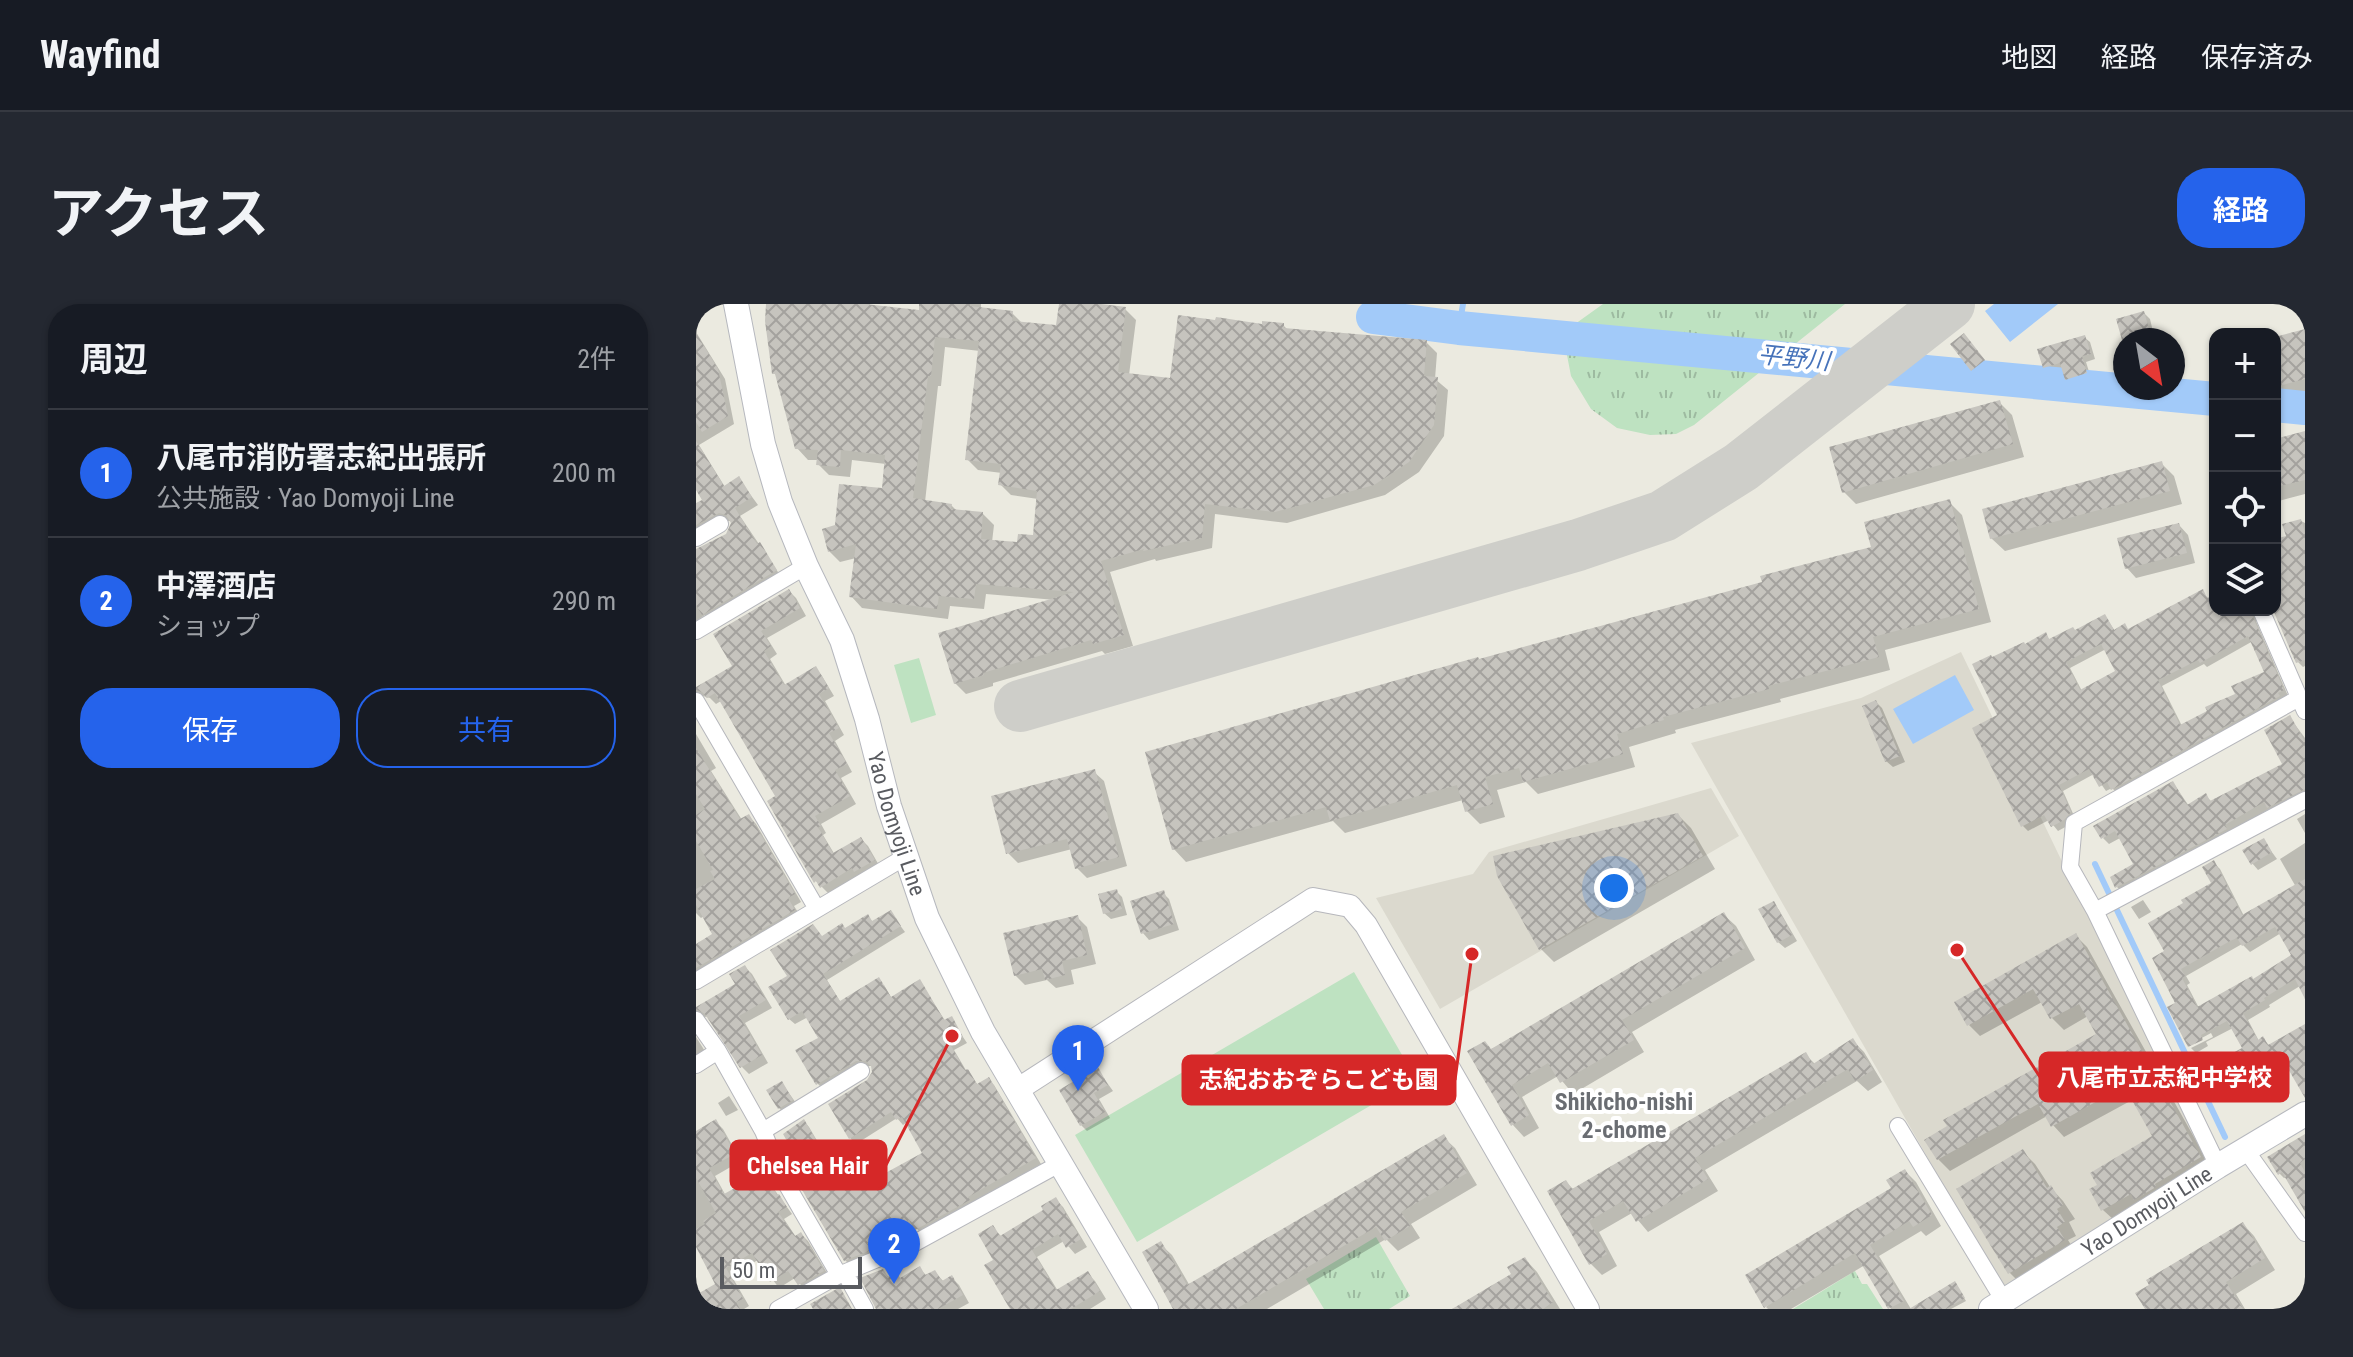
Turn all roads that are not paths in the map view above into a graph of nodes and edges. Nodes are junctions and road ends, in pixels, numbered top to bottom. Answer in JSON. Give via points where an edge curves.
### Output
{"nodes":[{"id":1,"x":736,"y":304,"type":"edge"},
{"id":2,"x":720,"y":524,"type":"dead end"},
{"id":3,"x":696,"y":538,"type":"edge"},
{"id":4,"x":806,"y":566,"type":"junction"},
{"id":5,"x":2264,"y":616,"type":"edge"},
{"id":6,"x":696,"y":631,"type":"edge"},
{"id":7,"x":696,"y":701,"type":"edge"},
{"id":8,"x":2302,"y":704,"type":"edge"},
{"id":9,"x":2305,"y":800,"type":"edge"},
{"id":10,"x":905,"y":857,"type":"junction"},
{"id":11,"x":817,"y":909,"type":"junction"},
{"id":12,"x":2095,"y":911,"type":"junction"},
{"id":13,"x":696,"y":981,"type":"edge"},
{"id":14,"x":696,"y":1020,"type":"edge"},
{"id":15,"x":718,"y":1051,"type":"junction"},
{"id":16,"x":696,"y":1065,"type":"edge"},
{"id":17,"x":861,"y":1071,"type":"dead end"},
{"id":18,"x":1017,"y":1090,"type":"junction"},
{"id":19,"x":2305,"y":1114,"type":"edge"},
{"id":20,"x":1898,"y":1126,"type":"dead end"},
{"id":21,"x":763,"y":1131,"type":"junction"},
{"id":22,"x":2245,"y":1149,"type":"junction"},
{"id":23,"x":1061,"y":1163,"type":"junction"},
{"id":24,"x":2218,"y":1166,"type":"junction"},
{"id":25,"x":2305,"y":1233,"type":"edge"},
{"id":26,"x":842,"y":1274,"type":"junction"},
{"id":27,"x":1998,"y":1305,"type":"edge"},
{"id":28,"x":778,"y":1309,"type":"edge"},
{"id":29,"x":865,"y":1309,"type":"edge"},
{"id":30,"x":1146,"y":1309,"type":"edge"},
{"id":31,"x":1588,"y":1309,"type":"edge"}],
"edges":[{"from":1,"to":4,"type":"main road","name":"Yao Domyoji Line","via":[[763,444]]},
{"from":2,"to":3,"type":"street"},
{"from":4,"to":6,"type":"street"},
{"from":4,"to":10,"type":"main road","name":"Yao Domyoji Line","via":[[842,640]]},
{"from":5,"to":8,"type":"street"},
{"from":7,"to":11,"type":"street"},
{"from":8,"to":12,"type":"street","via":[[2074,823],[2070,867]]},
{"from":9,"to":12,"type":"street"},
{"from":10,"to":11,"type":"street"},
{"from":10,"to":18,"type":"main road","name":"Yao Domyoji Line","via":[[933,930]]},
{"from":11,"to":13,"type":"street"},
{"from":12,"to":24,"type":"street"},
{"from":14,"to":15,"type":"street"},
{"from":15,"to":16,"type":"street"},
{"from":15,"to":21,"type":"street"},
{"from":17,"to":21,"type":"street"},
{"from":18,"to":23,"type":"main road","name":"Yao Domyoji Line"},
{"from":18,"to":31,"type":"street","via":[[1313,899],[1350,906],[1366,925]]},
{"from":19,"to":22,"type":"main road","name":"Yao Domyoji Line"},
{"from":20,"to":27,"type":"street"},
{"from":21,"to":26,"type":"street","via":[[781,1175]]},
{"from":22,"to":24,"type":"main road","name":"Yao Domyoji Line"},
{"from":22,"to":25,"type":"street"},
{"from":23,"to":26,"type":"street","via":[[913,1244]]},
{"from":23,"to":30,"type":"main road","name":"Yao Domyoji Line"},
{"from":24,"to":27,"type":"main road","name":"Yao Domyoji Line"},
{"from":26,"to":28,"type":"street"},
{"from":26,"to":29,"type":"street"}]}
